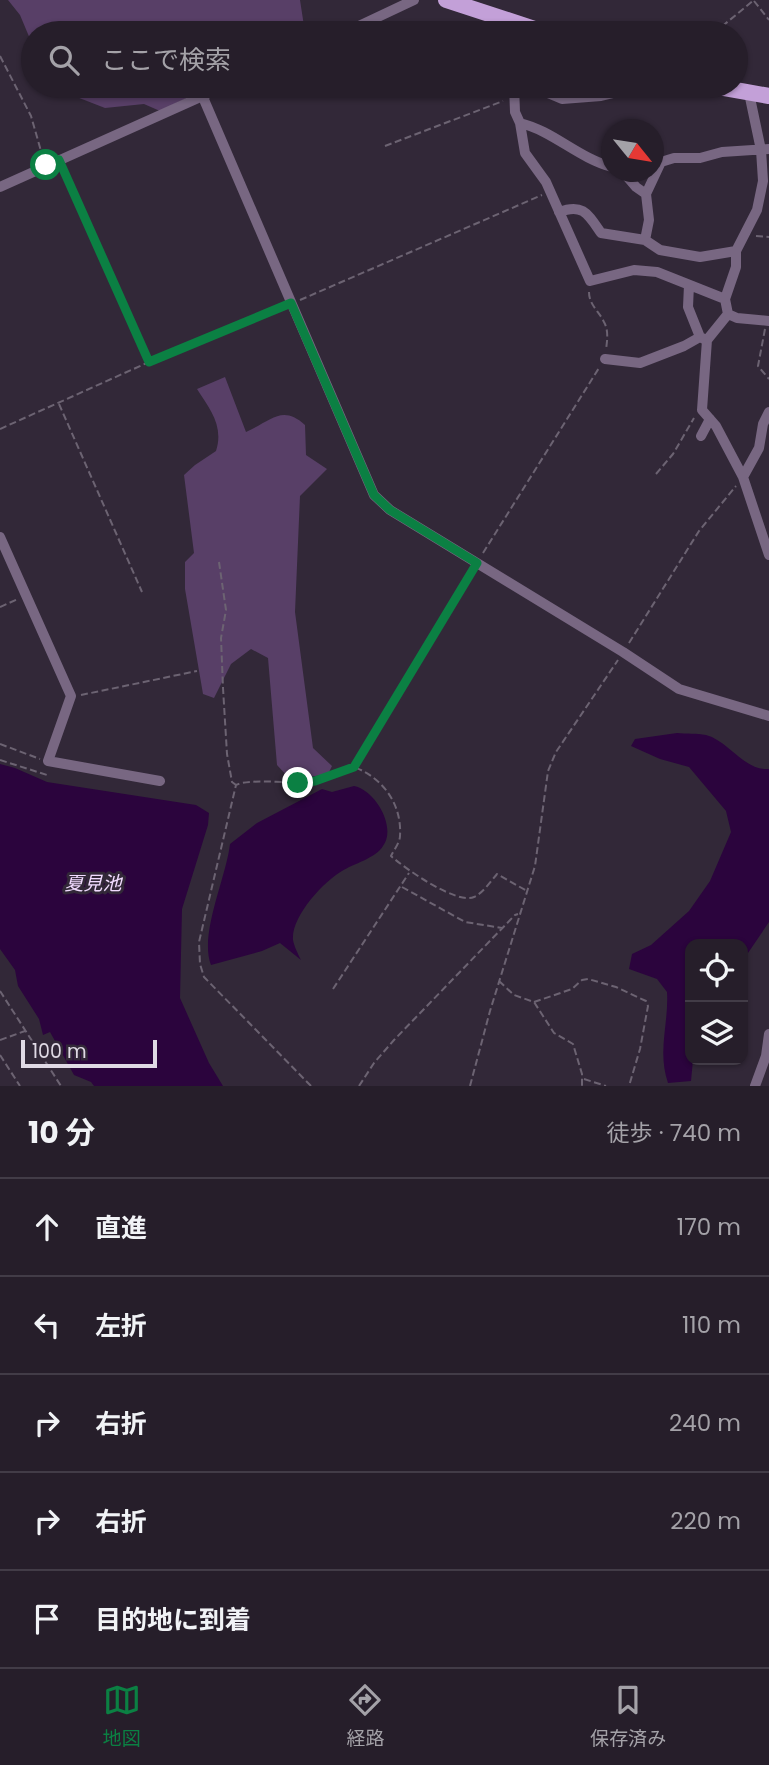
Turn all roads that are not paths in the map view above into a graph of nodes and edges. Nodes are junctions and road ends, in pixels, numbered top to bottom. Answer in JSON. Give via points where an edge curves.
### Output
{"nodes":[{"id":1,"x":414,"y":0,"type":"edge"},
{"id":2,"x":446,"y":0,"type":"edge"},
{"id":3,"x":370,"y":21,"type":"edge"},
{"id":4,"x":510,"y":21,"type":"edge"},
{"id":5,"x":749,"y":93,"type":"joint"},
{"id":6,"x":769,"y":96,"type":"edge"},
{"id":7,"x":195,"y":98,"type":"edge"},
{"id":8,"x":203,"y":98,"type":"edge"},
{"id":9,"x":514,"y":98,"type":"edge"},
{"id":10,"x":520,"y":123,"type":"junction"},
{"id":11,"x":765,"y":150,"type":"edge"},
{"id":12,"x":664,"y":161,"type":"edge"},
{"id":13,"x":601,"y":163,"type":"edge"},
{"id":14,"x":631,"y":182,"type":"edge"},
{"id":15,"x":650,"y":182,"type":"edge"},
{"id":16,"x":0,"y":187,"type":"edge"},
{"id":17,"x":646,"y":194,"type":"junction"},
{"id":18,"x":559,"y":212,"type":"junction"},
{"id":19,"x":645,"y":240,"type":"junction"},
{"id":20,"x":736,"y":251,"type":"junction"},
{"id":21,"x":688,"y":285,"type":"junction"},
{"id":22,"x":725,"y":299,"type":"junction"},
{"id":23,"x":728,"y":314,"type":"junction"},
{"id":24,"x":768,"y":321,"type":"edge"},
{"id":25,"x":703,"y":338,"type":"junction"},
{"id":26,"x":605,"y":359,"type":"road end"},
{"id":27,"x":769,"y":412,"type":"edge"},
{"id":28,"x":706,"y":414,"type":"junction"},
{"id":29,"x":701,"y":436,"type":"dead end"},
{"id":30,"x":743,"y":477,"type":"junction"},
{"id":31,"x":0,"y":537,"type":"edge"},
{"id":32,"x":769,"y":555,"type":"edge"},
{"id":33,"x":769,"y":716,"type":"edge"},
{"id":34,"x":160,"y":781,"type":"dead end"},
{"id":35,"x":769,"y":1034,"type":"edge"},
{"id":36,"x":755,"y":1086,"type":"edge"}],
"edges":[{"from":1,"to":3,"type":"street"},
{"from":2,"to":4,"type":"main road"},
{"from":5,"to":6,"type":"main road"},
{"from":5,"to":11,"type":"street"},
{"from":7,"to":16,"type":"street"},
{"from":8,"to":33,"type":"street","via":[[374,495],[390,510],[679,689]]},
{"from":9,"to":10,"type":"street"},
{"from":10,"to":13,"type":"street"},
{"from":10,"to":18,"type":"street","via":[[525,153]]},
{"from":11,"to":12,"type":"street"},
{"from":11,"to":20,"type":"street","via":[[757,210]]},
{"from":14,"to":17,"type":"street"},
{"from":15,"to":17,"type":"street"},
{"from":17,"to":19,"type":"street","via":[[649,220]]},
{"from":18,"to":19,"type":"street","via":[[581,210],[601,233]]},
{"from":18,"to":21,"type":"street","via":[[590,281],[634,270],[657,272]]},
{"from":19,"to":20,"type":"street","via":[[660,250],[700,257]]},
{"from":20,"to":22,"type":"street","via":[[736,267]]},
{"from":21,"to":22,"type":"street"},
{"from":21,"to":25,"type":"street","via":[[688,307]]},
{"from":22,"to":23,"type":"street"},
{"from":23,"to":24,"type":"street"},
{"from":23,"to":25,"type":"street"},
{"from":25,"to":26,"type":"street","via":[[640,363]]},
{"from":25,"to":28,"type":"street"},
{"from":27,"to":30,"type":"street","via":[[759,447]]},
{"from":28,"to":29,"type":"street"},
{"from":28,"to":30,"type":"street"},
{"from":30,"to":32,"type":"street"},
{"from":31,"to":34,"type":"street","via":[[71,695],[48,761]]},
{"from":35,"to":36,"type":"street"}]}
